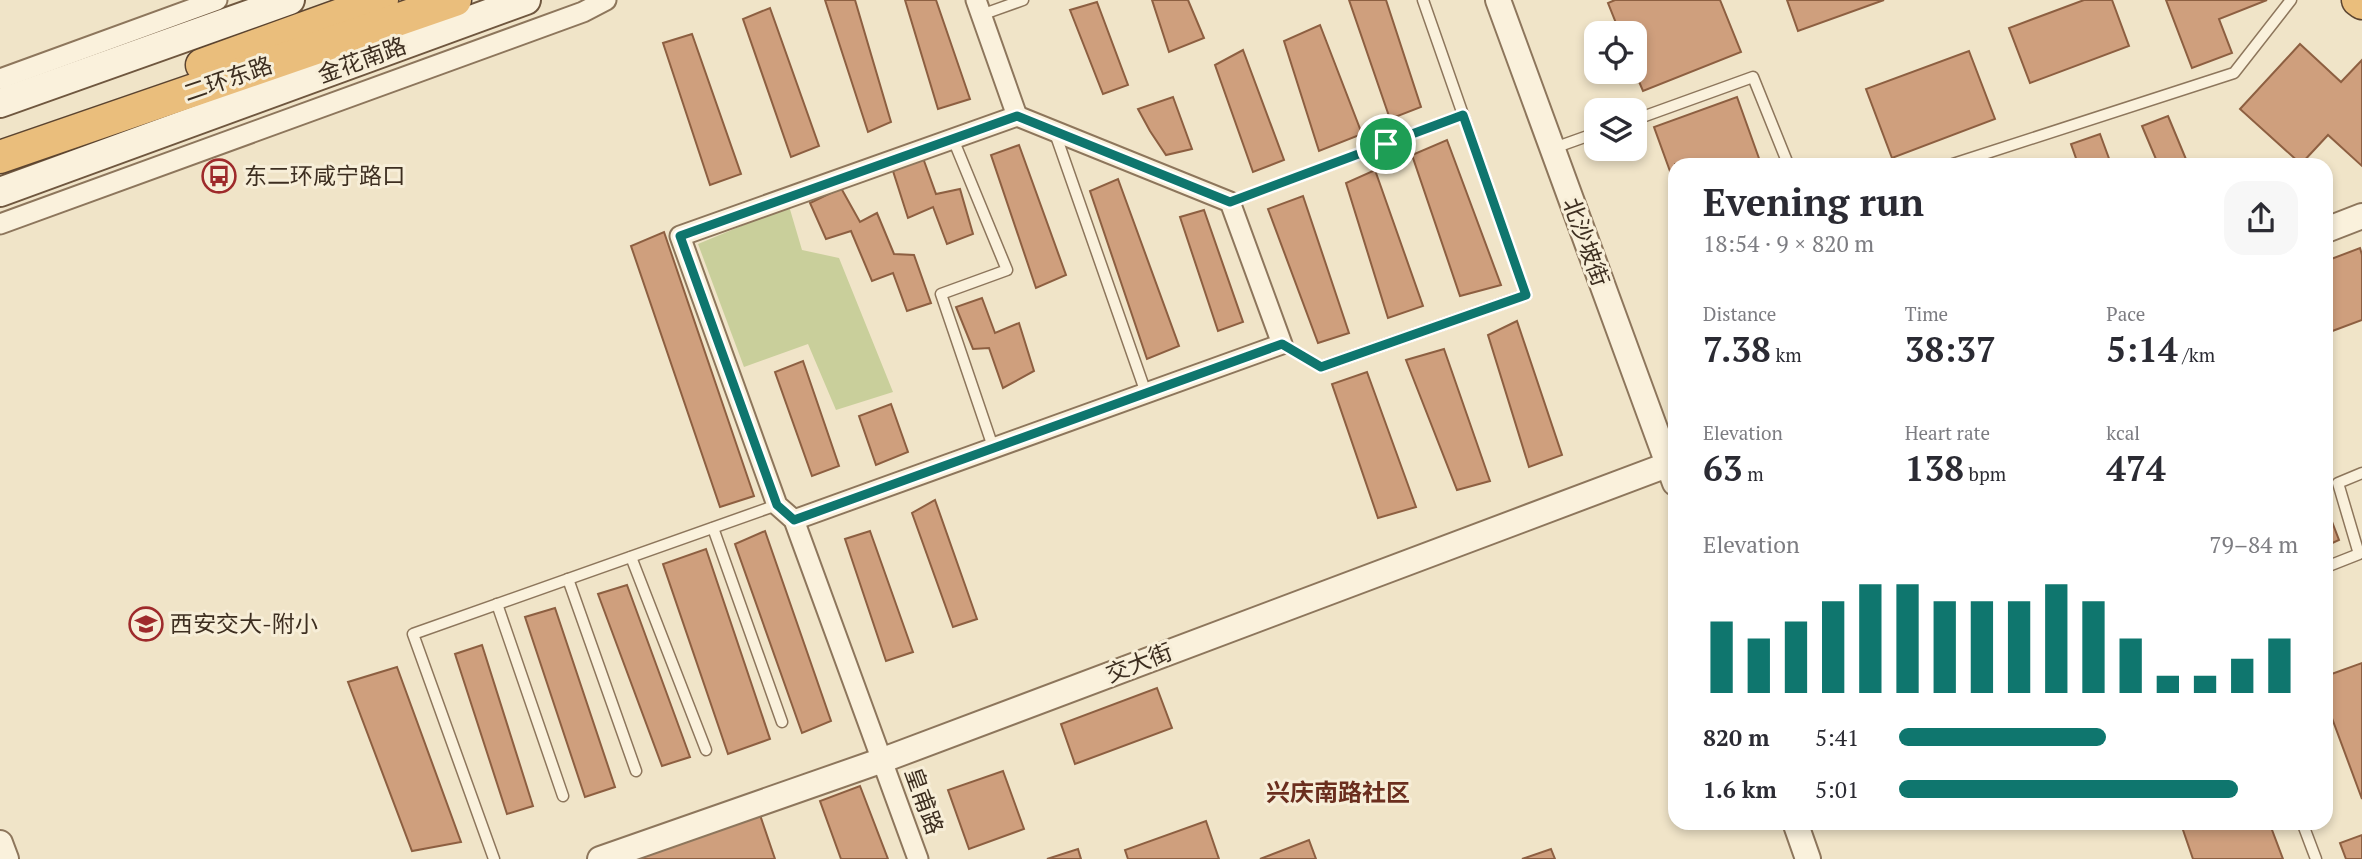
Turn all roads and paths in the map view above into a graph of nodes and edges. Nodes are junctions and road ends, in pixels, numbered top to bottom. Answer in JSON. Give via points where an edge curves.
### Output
{"nodes":[{"id":1,"x":217,"y":0,"type":"edge"},
{"id":2,"x":290,"y":0,"type":"edge"},
{"id":3,"x":382,"y":0,"type":"edge"},
{"id":4,"x":455,"y":0,"type":"edge"},
{"id":5,"x":526,"y":0,"type":"edge"},
{"id":6,"x":606,"y":0,"type":"edge"},
{"id":7,"x":1023,"y":0,"type":"edge"},
{"id":8,"x":1423,"y":0,"type":"edge"},
{"id":9,"x":1499,"y":0,"type":"edge"},
{"id":10,"x":2291,"y":0,"type":"edge"},
{"id":11,"x":979,"y":7,"type":"edge"},
{"id":12,"x":0,"y":79,"type":"edge"},
{"id":13,"x":0,"y":103,"type":"edge"},
{"id":14,"x":1463,"y":115,"type":"junction"},
{"id":15,"x":1647,"y":115,"type":"edge"},
{"id":16,"x":1017,"y":116,"type":"junction"},
{"id":17,"x":1054,"y":131,"type":"junction"},
{"id":18,"x":0,"y":137,"type":"edge"},
{"id":19,"x":1584,"y":137,"type":"edge"},
{"id":20,"x":953,"y":139,"type":"junction"},
{"id":21,"x":1552,"y":149,"type":"junction"},
{"id":22,"x":0,"y":157,"type":"edge"},
{"id":23,"x":1786,"y":158,"type":"edge"},
{"id":24,"x":1972,"y":158,"type":"edge"},
{"id":25,"x":0,"y":192,"type":"edge"},
{"id":26,"x":1230,"y":202,"type":"junction"},
{"id":27,"x":2362,"y":216,"type":"edge"},
{"id":28,"x":0,"y":224,"type":"edge"},
{"id":29,"x":2333,"y":227,"type":"edge"},
{"id":30,"x":1282,"y":344,"type":"junction"},
{"id":31,"x":1146,"y":393,"type":"junction"},
{"id":32,"x":993,"y":447,"type":"junction"},
{"id":33,"x":1668,"y":457,"type":"edge"},
{"id":34,"x":1668,"y":472,"type":"edge"},
{"id":35,"x":2362,"y":473,"type":"edge"},
{"id":36,"x":777,"y":505,"type":"junction"},
{"id":37,"x":794,"y":520,"type":"junction"},
{"id":38,"x":713,"y":528,"type":"junction"},
{"id":39,"x":631,"y":557,"type":"junction"},
{"id":40,"x":2333,"y":564,"type":"edge"},
{"id":41,"x":568,"y":579,"type":"junction"},
{"id":42,"x":497,"y":604,"type":"junction"},
{"id":43,"x":782,"y":722,"type":"dead end"},
{"id":44,"x":706,"y":750,"type":"dead end"},
{"id":45,"x":883,"y":760,"type":"junction"},
{"id":46,"x":636,"y":771,"type":"dead end"},
{"id":47,"x":562,"y":796,"type":"dead end"},
{"id":48,"x":1798,"y":830,"type":"edge"},
{"id":49,"x":2305,"y":830,"type":"edge"},
{"id":50,"x":0,"y":843,"type":"edge"},
{"id":51,"x":6,"y":859,"type":"edge"},
{"id":52,"x":494,"y":859,"type":"edge"},
{"id":53,"x":600,"y":859,"type":"edge"},
{"id":54,"x":918,"y":859,"type":"edge"},
{"id":55,"x":1808,"y":859,"type":"edge"},
{"id":56,"x":2316,"y":859,"type":"edge"}],
"edges":[{"from":1,"to":12,"type":"street"},
{"from":2,"to":13,"type":"main road"},
{"from":3,"to":18,"type":"highway","name":"二环东路"},
{"from":4,"to":22,"type":"highway","name":"二环东路"},
{"from":5,"to":25,"type":"main road","name":"金花南路"},
{"from":6,"to":28,"type":"street"},
{"from":7,"to":11,"type":"lane"},
{"from":8,"to":14,"type":"lane"},
{"from":9,"to":21,"type":"street","name":"北沙坡街"},
{"from":10,"to":24,"type":"lane","via":[[2234,73]]},
{"from":11,"to":16,"type":"street"},
{"from":14,"to":26,"type":"lane"},
{"from":14,"to":30,"type":"lane","via":[[1526,295],[1321,367]]},
{"from":15,"to":23,"type":"lane","via":[[1753,77]]},
{"from":16,"to":17,"type":"street"},
{"from":16,"to":20,"type":"street"},
{"from":17,"to":26,"type":"street"},
{"from":17,"to":31,"type":"lane"},
{"from":19,"to":21,"type":"lane"},
{"from":20,"to":32,"type":"lane","via":[[1007,270],[941,294]]},
{"from":20,"to":36,"type":"street","via":[[680,236]]},
{"from":21,"to":33,"type":"street","name":"北沙坡街"},
{"from":26,"to":30,"type":"street"},
{"from":27,"to":29,"type":"street"},
{"from":30,"to":31,"type":"street"},
{"from":31,"to":32,"type":"street"},
{"from":32,"to":37,"type":"street"},
{"from":34,"to":45,"type":"street","name":"交大街"},
{"from":35,"to":40,"type":"lane","via":[[2338,483],[2359,554]]},
{"from":36,"to":37,"type":"street"},
{"from":36,"to":38,"type":"lane"},
{"from":37,"to":45,"type":"street","name":"皇甫路"},
{"from":38,"to":39,"type":"lane"},
{"from":38,"to":43,"type":"lane"},
{"from":39,"to":41,"type":"lane"},
{"from":39,"to":44,"type":"lane"},
{"from":41,"to":42,"type":"lane"},
{"from":41,"to":46,"type":"lane"},
{"from":42,"to":47,"type":"lane"},
{"from":42,"to":52,"type":"lane","via":[[413,634]]},
{"from":45,"to":53,"type":"street","name":"交大街"},
{"from":45,"to":54,"type":"street","name":"皇甫路"},
{"from":48,"to":55,"type":"street"},
{"from":49,"to":56,"type":"lane"},
{"from":50,"to":51,"type":"street"}]}
